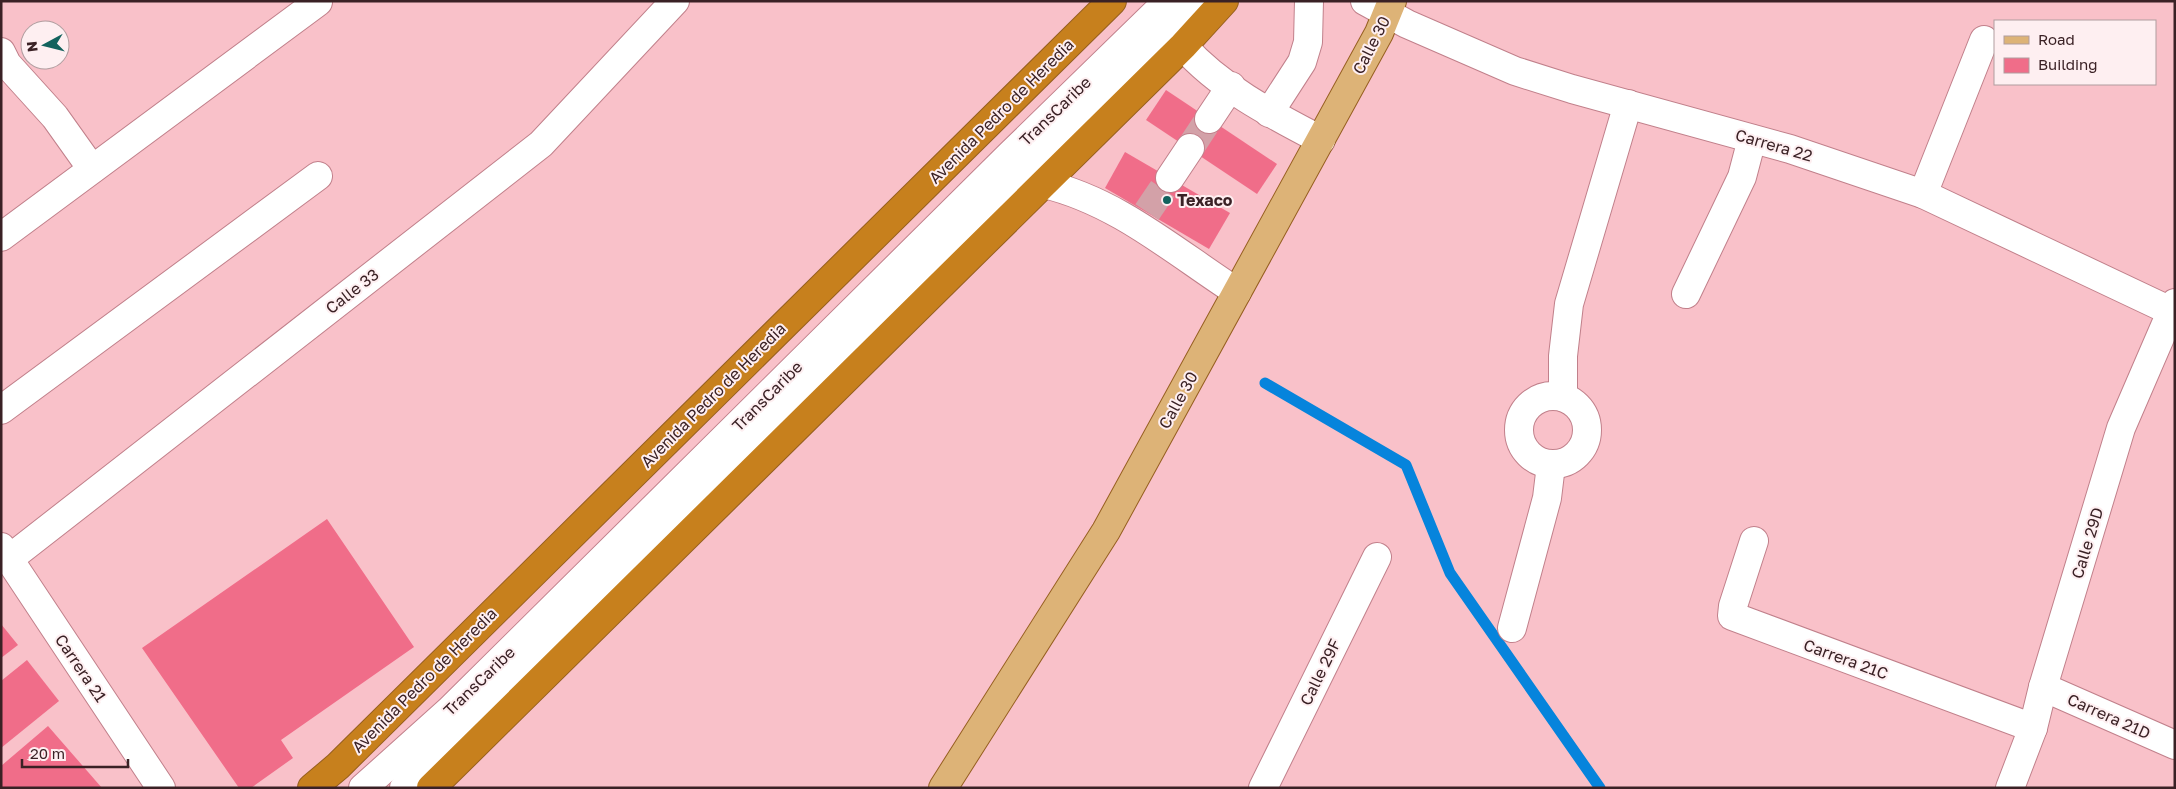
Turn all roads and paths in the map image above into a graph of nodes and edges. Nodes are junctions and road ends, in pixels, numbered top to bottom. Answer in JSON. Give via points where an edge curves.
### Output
{"nodes":[{"id":1,"x":675,"y":1,"type":"edge"},
{"id":2,"x":1112,"y":1,"type":"edge"},
{"id":3,"x":1168,"y":1,"type":"edge"},
{"id":4,"x":1200,"y":1,"type":"edge"},
{"id":5,"x":1224,"y":1,"type":"edge"},
{"id":6,"x":1309,"y":1,"type":"edge"},
{"id":7,"x":318,"y":2,"type":"edge"},
{"id":8,"x":1382,"y":5,"type":"edge"},
{"id":9,"x":1984,"y":40,"type":"dead end"},
{"id":10,"x":1184,"y":46,"type":"junction"},
{"id":11,"x":1,"y":52,"type":"edge"},
{"id":12,"x":1231,"y":86,"type":"junction"},
{"id":13,"x":1628,"y":104,"type":"junction"},
{"id":14,"x":1269,"y":113,"type":"junction"},
{"id":15,"x":1209,"y":119,"type":"tunnel mouth"},
{"id":16,"x":1752,"y":139,"type":"junction"},
{"id":17,"x":1321,"y":140,"type":"junction"},
{"id":18,"x":1190,"y":148,"type":"tunnel mouth"},
{"id":19,"x":92,"y":170,"type":"junction"},
{"id":20,"x":318,"y":176,"type":"dead end"},
{"id":21,"x":1170,"y":178,"type":"tunnel mouth"},
{"id":22,"x":1044,"y":184,"type":"junction"},
{"id":23,"x":1923,"y":194,"type":"junction"},
{"id":24,"x":1,"y":237,"type":"edge"},
{"id":25,"x":1237,"y":292,"type":"junction"},
{"id":26,"x":1686,"y":294,"type":"dead end"},
{"id":27,"x":2173,"y":308,"type":"edge"},
{"id":28,"x":1563,"y":397,"type":"junction"},
{"id":29,"x":1,"y":410,"type":"edge"},
{"id":30,"x":1551,"y":465,"type":"junction"},
{"id":31,"x":1754,"y":541,"type":"dead end"},
{"id":32,"x":5,"y":553,"type":"edge"},
{"id":33,"x":1377,"y":557,"type":"dead end"},
{"id":34,"x":1512,"y":628,"type":"dead end"},
{"id":35,"x":2043,"y":687,"type":"junction"},
{"id":36,"x":2033,"y":728,"type":"junction"},
{"id":37,"x":2175,"y":746,"type":"edge"},
{"id":38,"x":946,"y":787,"type":"edge"},
{"id":39,"x":161,"y":788,"type":"edge"},
{"id":40,"x":312,"y":788,"type":"edge"},
{"id":41,"x":363,"y":788,"type":"edge"},
{"id":42,"x":404,"y":788,"type":"edge"},
{"id":43,"x":431,"y":788,"type":"edge"},
{"id":44,"x":1263,"y":788,"type":"edge"},
{"id":45,"x":2010,"y":788,"type":"edge"}],
"edges":[{"from":1,"to":32,"type":"street","name":"Calle 33","via":[[541,144]]},
{"from":2,"to":40,"type":"highway","name":"Avenida Pedro de Heredia"},
{"from":3,"to":41,"type":"street","name":"TransCaribe","via":[[450,710]]},
{"from":4,"to":42,"type":"street","name":"TransCaribe"},
{"from":5,"to":10,"type":"highway"},
{"from":6,"to":14,"type":"street","via":[[1308,42],[1302,62]]},
{"from":7,"to":19,"type":"street"},
{"from":8,"to":13,"type":"street","name":"Carrera 22","via":[[1460,49],[1515,71]]},
{"from":8,"to":17,"type":"main road","name":"Calle 30","via":[[1379,32]]},
{"from":9,"to":23,"type":"street"},
{"from":10,"to":12,"type":"street","via":[[1194,59]]},
{"from":10,"to":22,"type":"highway"},
{"from":11,"to":19,"type":"street","via":[[7,64],[55,116]]},
{"from":12,"to":14,"type":"street"},
{"from":12,"to":15,"type":"street"},
{"from":13,"to":16,"type":"street","name":"Carrera 22"},
{"from":13,"to":28,"type":"street","via":[[1569,304]]},
{"from":14,"to":17,"type":"street"},
{"from":16,"to":23,"type":"street","name":"Carrera 22"},
{"from":16,"to":26,"type":"street","via":[[1742,177]]},
{"from":17,"to":25,"type":"main road","name":"Calle 30"},
{"from":18,"to":21,"type":"street"},
{"from":19,"to":24,"type":"street"},
{"from":20,"to":29,"type":"street"},
{"from":22,"to":25,"type":"street","via":[[1086,196],[1143,219]]},
{"from":22,"to":43,"type":"highway"},
{"from":23,"to":27,"type":"street","name":"Carrera 22"},
{"from":25,"to":38,"type":"main road","name":"Calle 30","via":[[1106,530]]},
{"from":27,"to":35,"type":"street","name":"Calle 29D","via":[[2122,428]]},
{"from":28,"to":30,"type":"street","via":[[1577,406],[1586,420],[1587,436],[1580,452],[1567,462]]},
{"from":28,"to":30,"type":"street","via":[[1546,396],[1532,403],[1522,416],[1518,432],[1523,448],[1535,460]]},
{"from":30,"to":34,"type":"street","via":[[1546,498]]},
{"from":31,"to":36,"type":"street","name":"Carrera 21C","via":[[1732,616]]},
{"from":32,"to":39,"type":"street","name":"Carrera 21"},
{"from":33,"to":44,"type":"street","name":"Calle 29F"},
{"from":35,"to":36,"type":"street","name":"Calle 29D"},
{"from":35,"to":37,"type":"street","name":"Carrera 21D"},
{"from":36,"to":45,"type":"street","name":"Calle 29D"}]}
